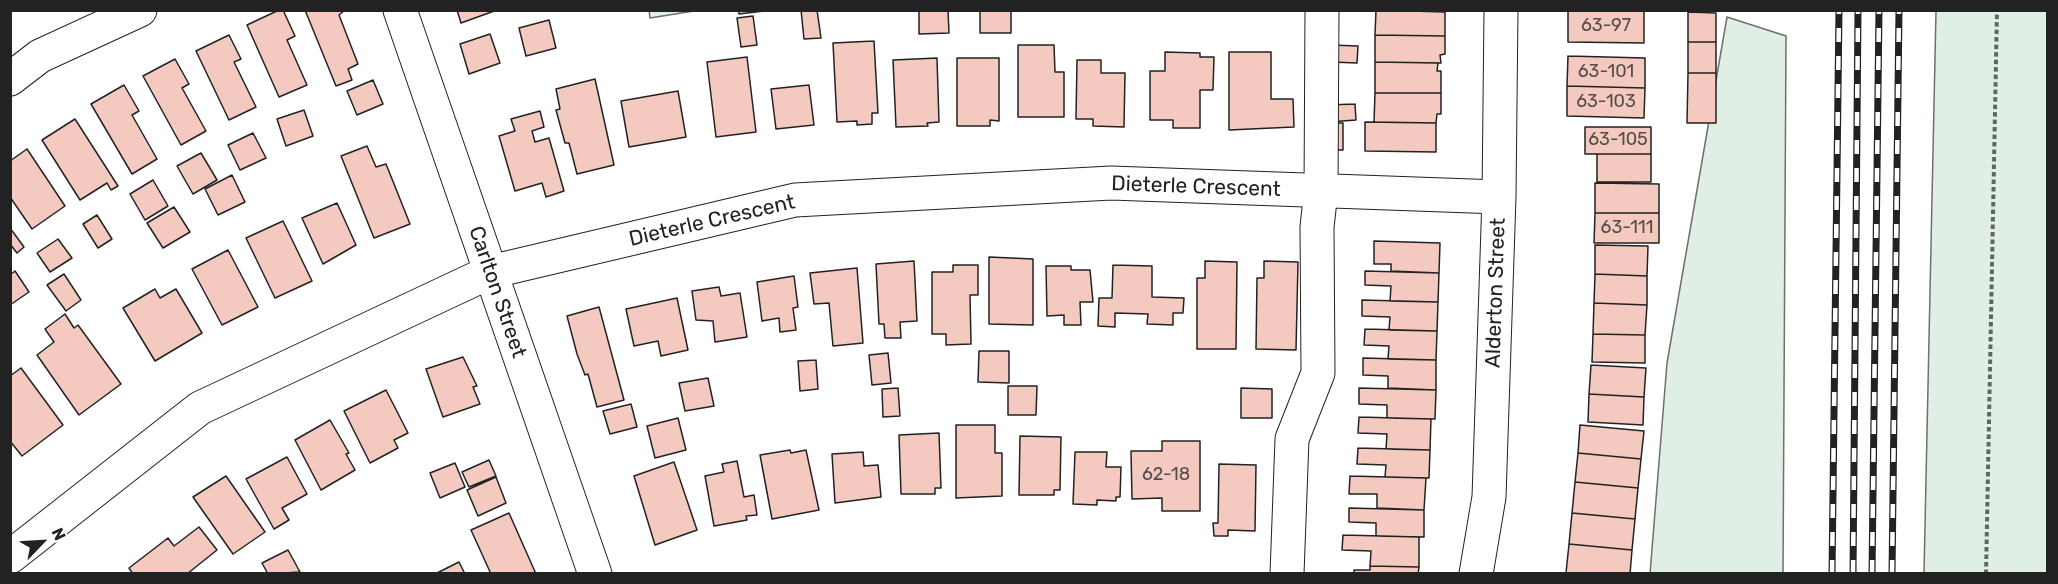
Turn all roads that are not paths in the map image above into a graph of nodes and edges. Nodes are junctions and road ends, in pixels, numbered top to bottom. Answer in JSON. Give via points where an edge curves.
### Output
{"nodes":[{"id":1,"x":140,"y":10,"type":"edge"},
{"id":2,"x":400,"y":10,"type":"edge"},
{"id":3,"x":1322,"y":10,"type":"edge"},
{"id":4,"x":1501,"y":10,"type":"edge"},
{"id":5,"x":10,"y":79,"type":"edge"},
{"id":6,"x":1321,"y":191,"type":"junction"},
{"id":7,"x":1499,"y":197,"type":"junction"},
{"id":8,"x":490,"y":272,"type":"junction"},
{"id":9,"x":10,"y":557,"type":"edge"},
{"id":10,"x":596,"y":573,"type":"edge"},
{"id":11,"x":1287,"y":573,"type":"edge"},
{"id":12,"x":1476,"y":573,"type":"edge"}],
"edges":[{"from":1,"to":5,"type":"street","via":[[40,56]]},
{"from":2,"to":8,"type":"street","name":"Carlton Street"},
{"from":3,"to":6,"type":"street"},
{"from":4,"to":7,"type":"street","name":"Alderton Street"},
{"from":6,"to":7,"type":"street","name":"Dieterle Crescent"},
{"from":6,"to":8,"type":"street","name":"Dieterle Crescent","via":[[1111,183],[795,200]]},
{"from":6,"to":11,"type":"street","via":[[1317,227],[1318,372],[1292,439]]},
{"from":7,"to":12,"type":"street","name":"Alderton Street","via":[[1489,497]]},
{"from":8,"to":9,"type":"street","name":"Dieterle Crescent","via":[[200,408]]},
{"from":8,"to":10,"type":"street","name":"Carlton Street"}]}
